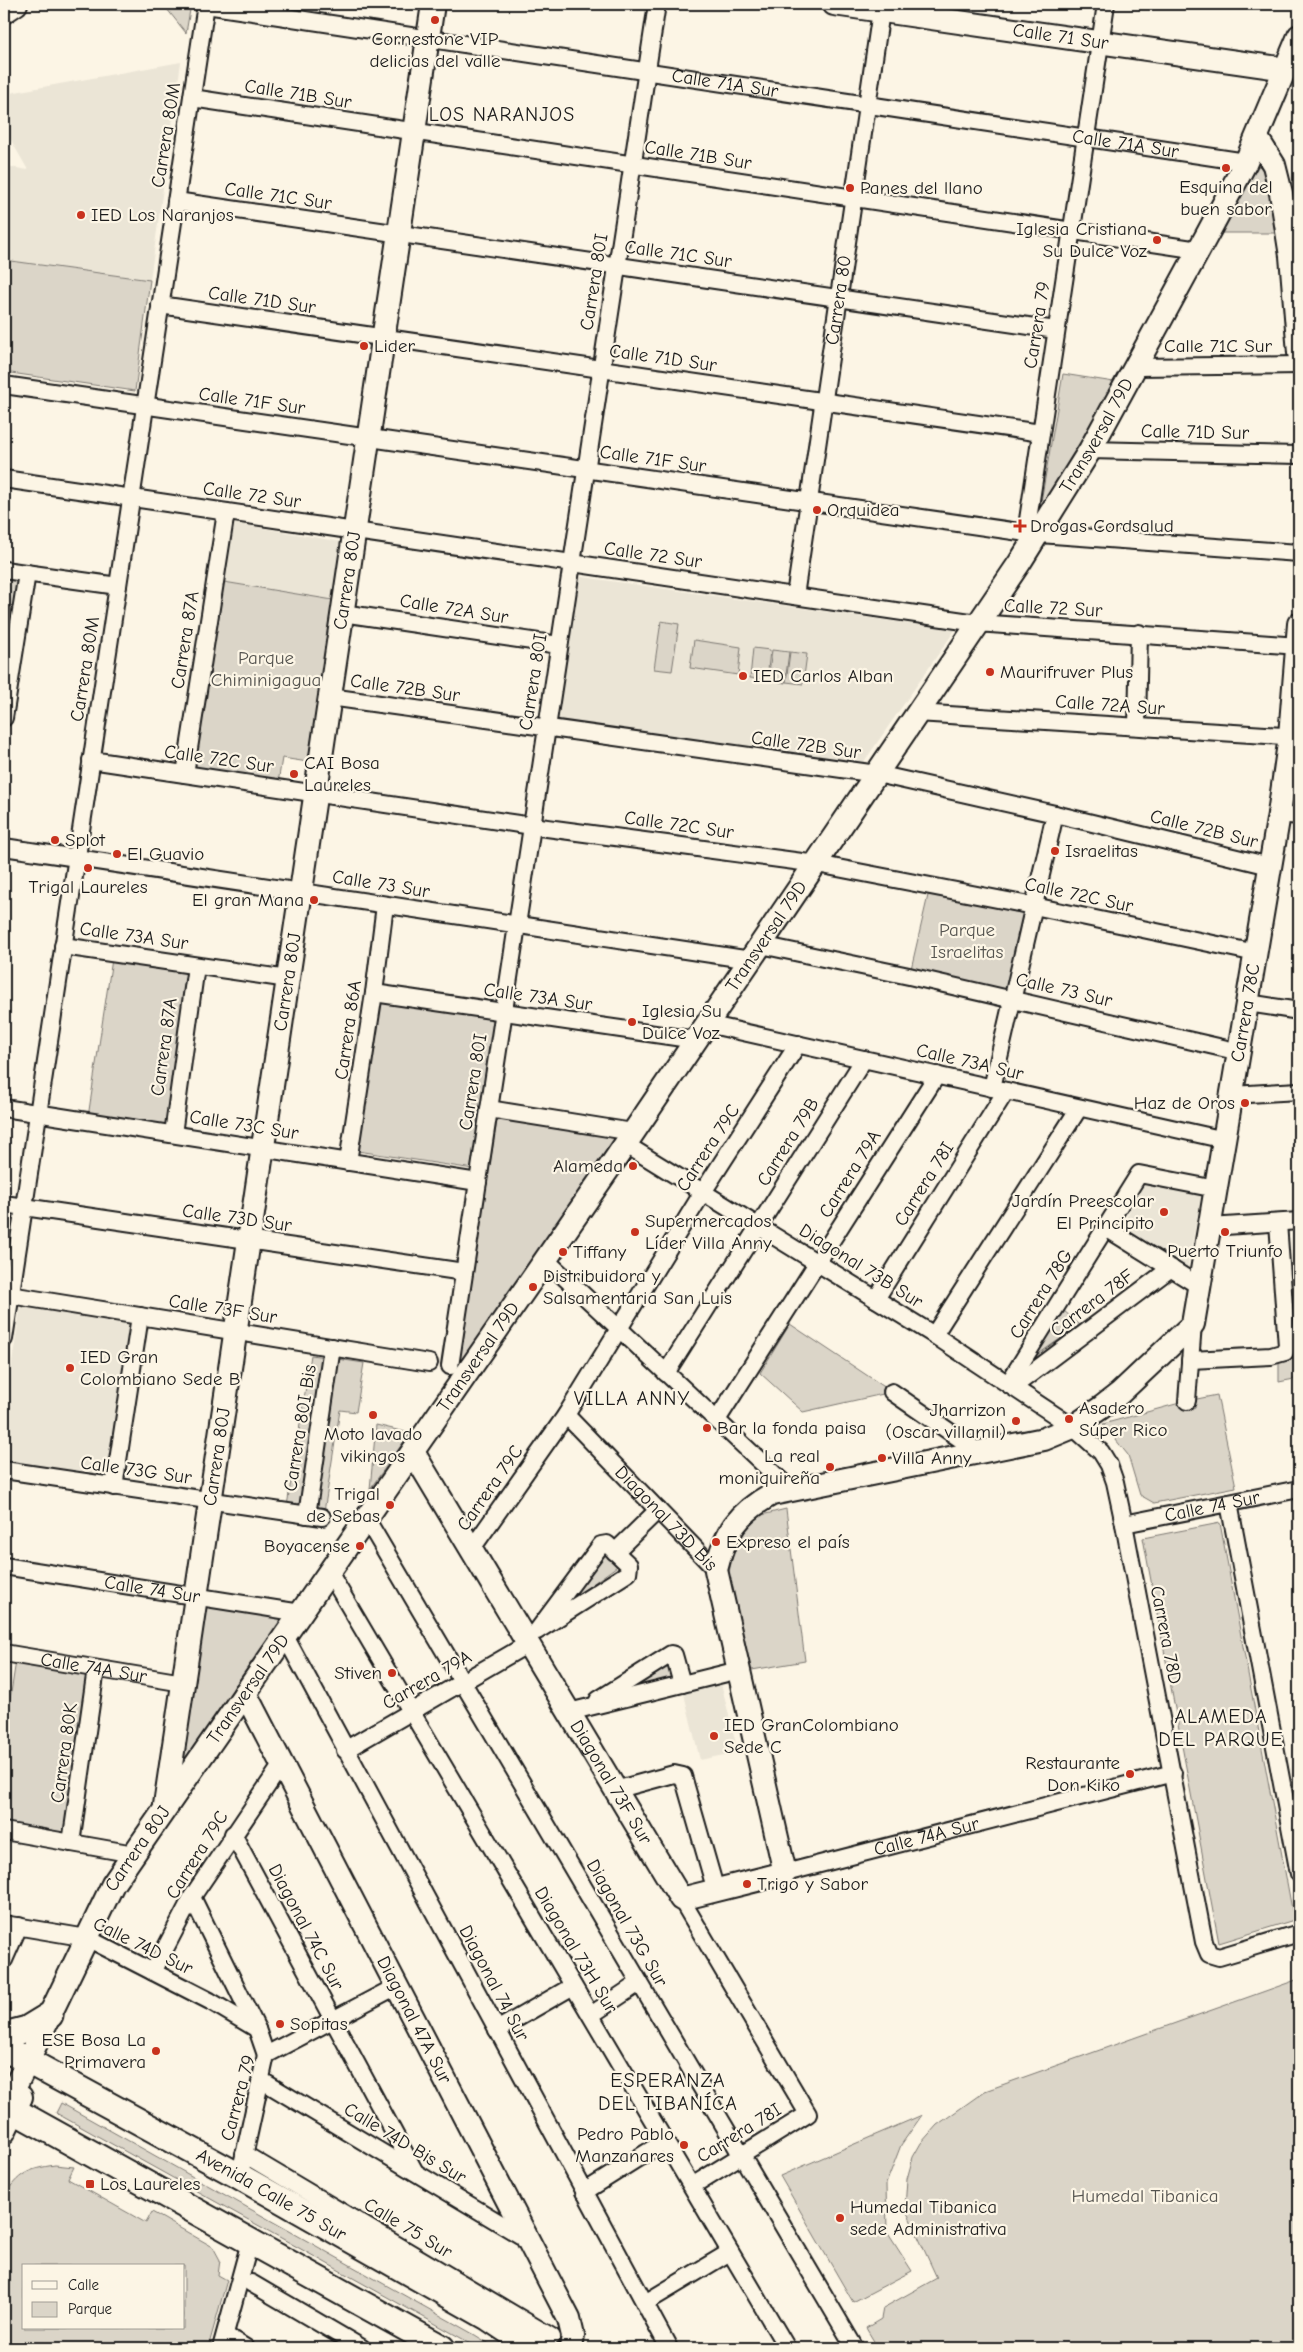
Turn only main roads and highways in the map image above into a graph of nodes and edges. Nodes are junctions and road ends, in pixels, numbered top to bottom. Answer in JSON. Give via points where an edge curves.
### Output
{"nodes":[{"id":1,"x":50,"y":2014,"type":"road end"},
{"id":2,"x":4,"y":2035,"type":"edge"},
{"id":3,"x":4,"y":2048,"type":"edge"},
{"id":4,"x":6,"y":2113,"type":"edge"},
{"id":5,"x":552,"y":2344,"type":"edge"},
{"id":6,"x":442,"y":2348,"type":"edge"}],
"edges":[{"from":1,"to":2,"type":"main road","via":[[27,2029]]},
{"from":3,"to":5,"type":"main road","name":"Avenida Calle 75 Sur","via":[[242,2165],[489,2318]]},
{"from":4,"to":6,"type":"main road"}]}
